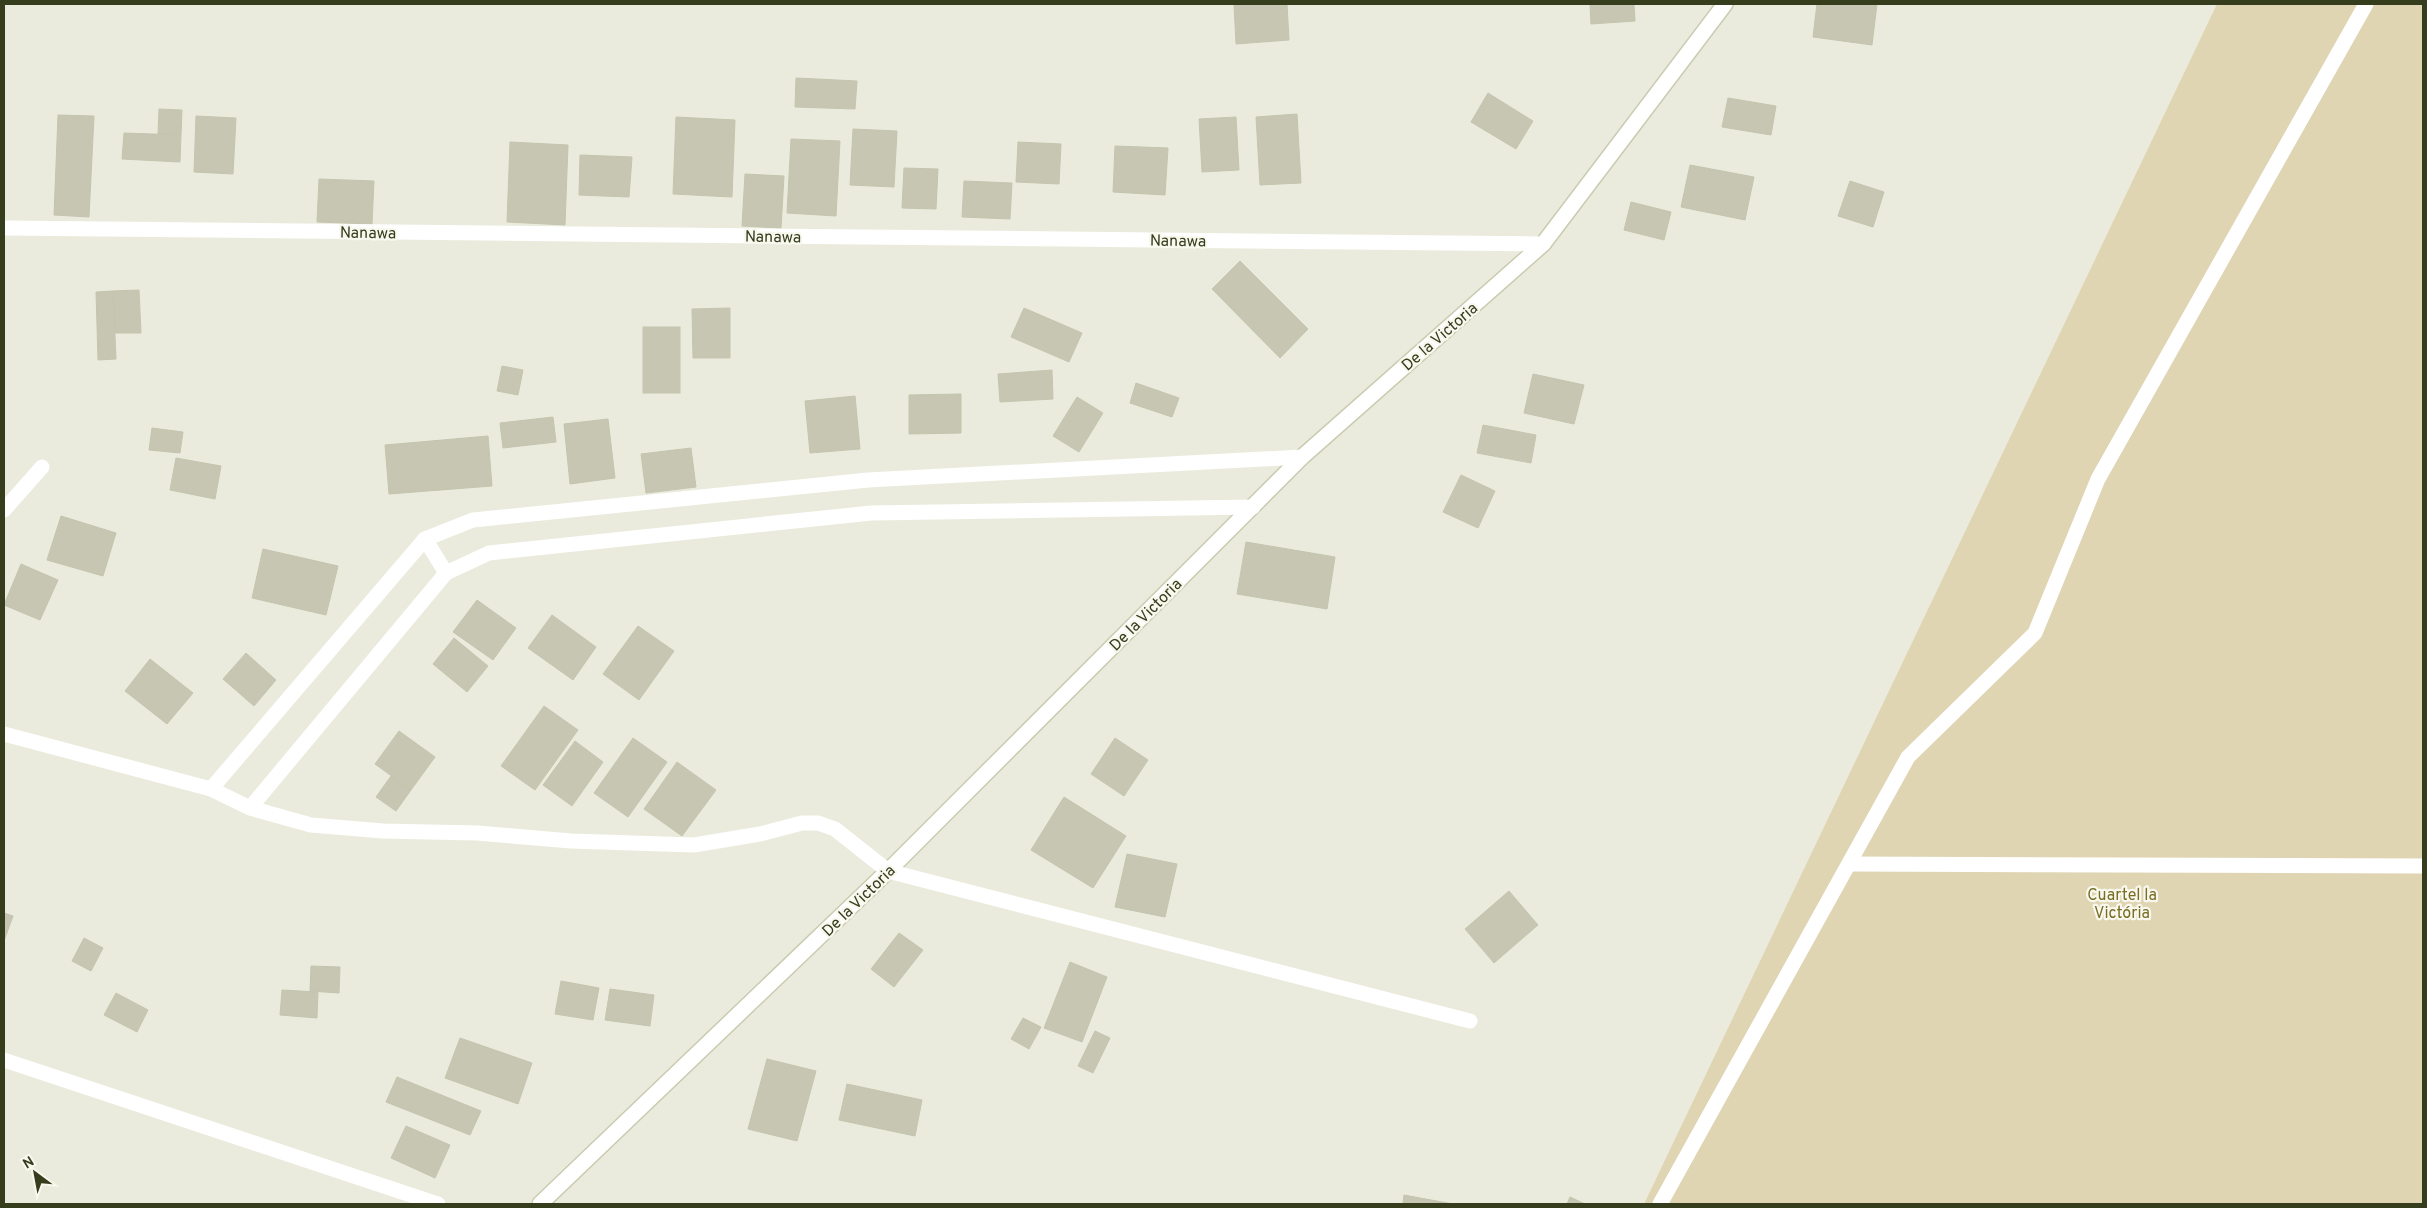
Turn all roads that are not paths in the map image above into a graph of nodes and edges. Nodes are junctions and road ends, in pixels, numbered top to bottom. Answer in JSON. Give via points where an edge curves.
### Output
{"nodes":[{"id":1,"x":1725,"y":4,"type":"edge"},
{"id":2,"x":2366,"y":4,"type":"edge"},
{"id":3,"x":4,"y":228,"type":"edge"},
{"id":4,"x":1543,"y":244,"type":"junction"},
{"id":5,"x":1302,"y":457,"type":"junction"},
{"id":6,"x":42,"y":467,"type":"dead end"},
{"id":7,"x":1252,"y":506,"type":"junction"},
{"id":8,"x":4,"y":510,"type":"edge"},
{"id":9,"x":425,"y":539,"type":"junction"},
{"id":10,"x":446,"y":573,"type":"junction"},
{"id":11,"x":4,"y":734,"type":"edge"},
{"id":12,"x":211,"y":789,"type":"junction"},
{"id":13,"x":250,"y":808,"type":"junction"},
{"id":14,"x":1849,"y":864,"type":"junction"},
{"id":15,"x":2423,"y":866,"type":"edge"},
{"id":16,"x":888,"y":871,"type":"junction"},
{"id":17,"x":1470,"y":1021,"type":"dead end"},
{"id":18,"x":4,"y":1060,"type":"edge"},
{"id":19,"x":438,"y":1204,"type":"edge"},
{"id":20,"x":540,"y":1204,"type":"edge"},
{"id":21,"x":1660,"y":1204,"type":"edge"}],
"edges":[{"from":1,"to":4,"type":"street","name":"De la Victoria"},
{"from":2,"to":14,"type":"street","via":[[2098,478],[2035,633],[1908,756]]},
{"from":3,"to":4,"type":"street","name":"Nanawa"},
{"from":4,"to":5,"type":"street","name":"De la Victoria"},
{"from":5,"to":7,"type":"street","name":"De la Victoria"},
{"from":5,"to":9,"type":"street","via":[[868,480],[473,520]]},
{"from":6,"to":8,"type":"street"},
{"from":7,"to":10,"type":"street","via":[[871,513],[489,553]]},
{"from":7,"to":16,"type":"street","name":"De la Victoria"},
{"from":9,"to":10,"type":"street"},
{"from":9,"to":12,"type":"street"},
{"from":10,"to":13,"type":"street"},
{"from":11,"to":12,"type":"street"},
{"from":12,"to":13,"type":"street"},
{"from":13,"to":16,"type":"street","via":[[311,825],[347,828],[684,844],[818,823],[835,829]]},
{"from":14,"to":15,"type":"street"},
{"from":14,"to":21,"type":"street"},
{"from":16,"to":17,"type":"street"},
{"from":16,"to":20,"type":"street","name":"De la Victoria"},
{"from":18,"to":19,"type":"street"}]}
